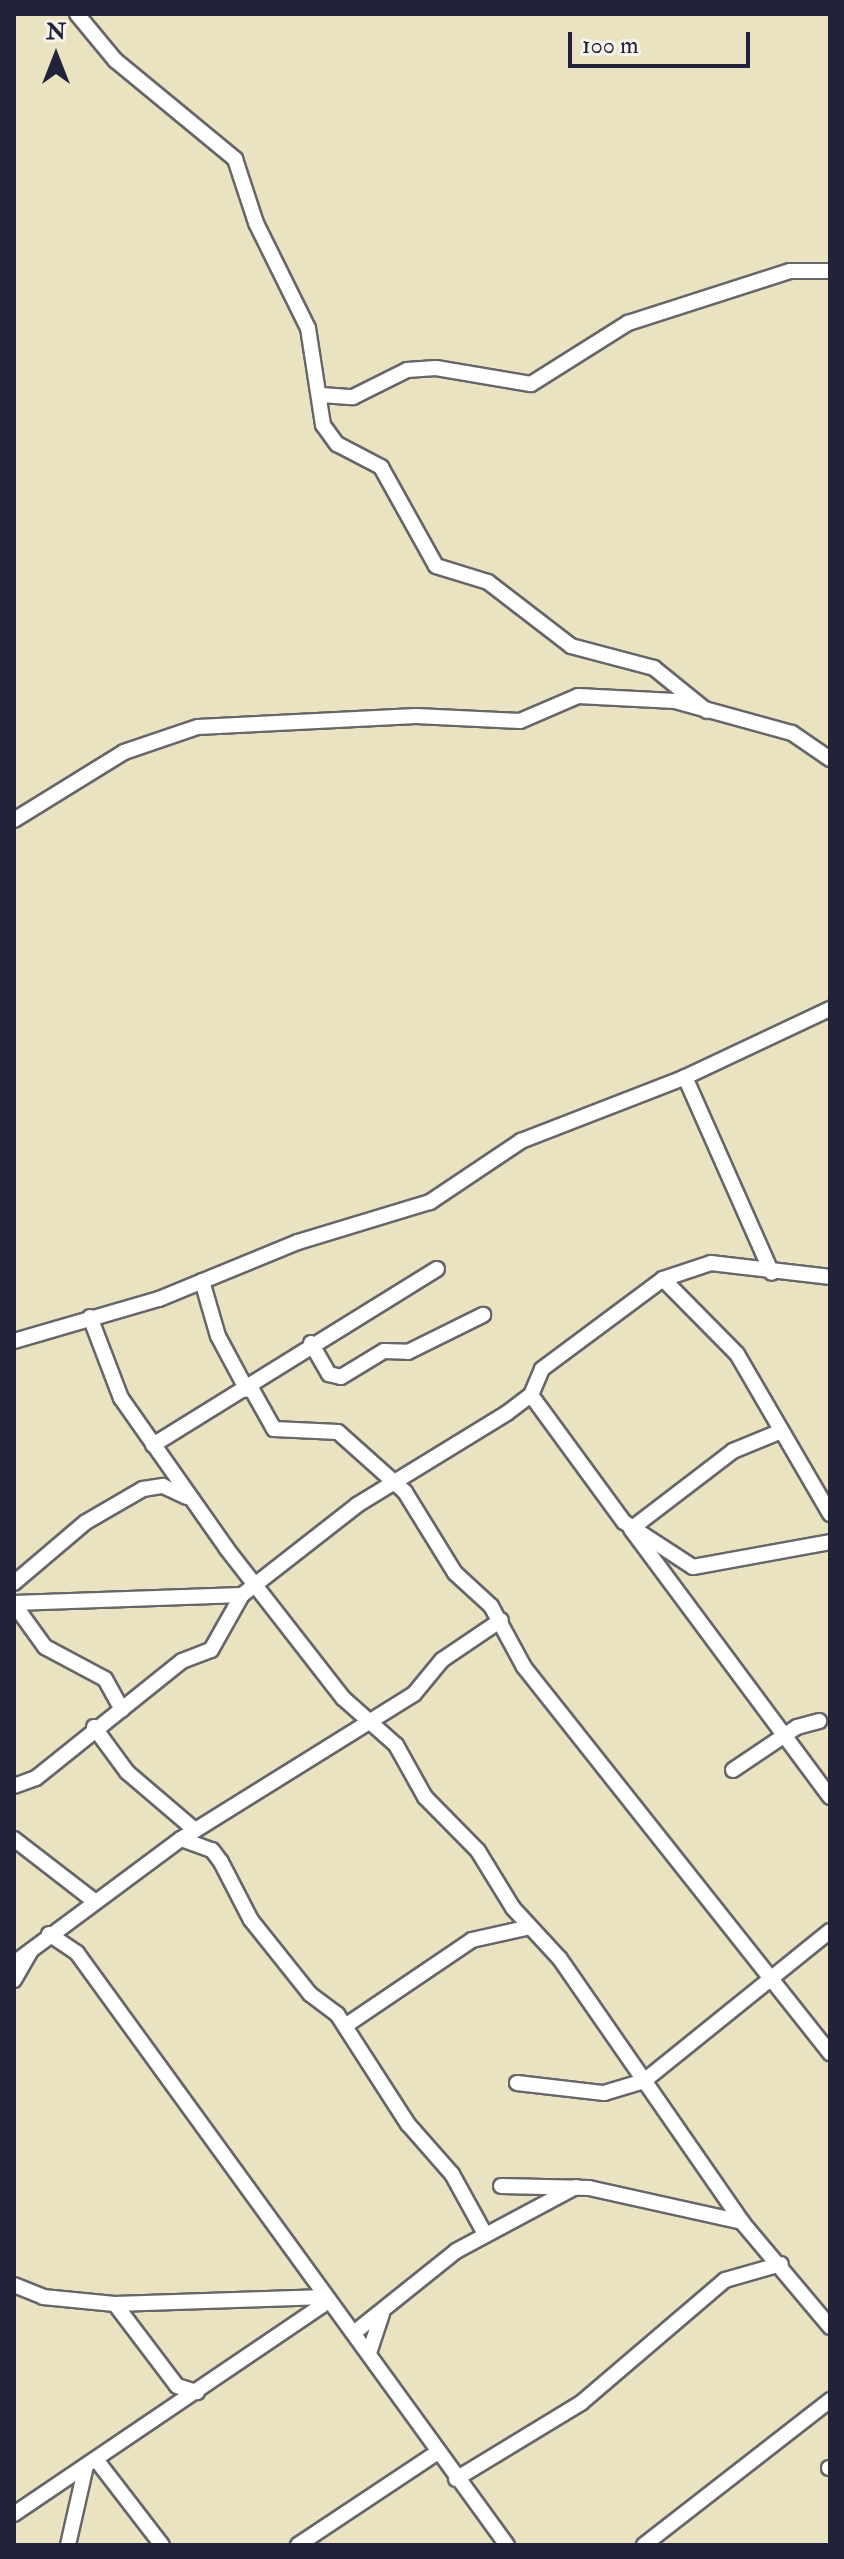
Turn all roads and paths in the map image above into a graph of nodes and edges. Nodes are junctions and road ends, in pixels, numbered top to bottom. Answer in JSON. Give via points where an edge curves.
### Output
{"nodes":[{"id":1,"x":77,"y":14,"type":"edge"},
{"id":2,"x":830,"y":271,"type":"edge"},
{"id":3,"x":321,"y":395,"type":"junction"},
{"id":4,"x":707,"y":711,"type":"junction"},
{"id":5,"x":830,"y":759,"type":"edge"},
{"id":6,"x":14,"y":820,"type":"edge"},
{"id":7,"x":830,"y":1009,"type":"edge"},
{"id":8,"x":685,"y":1077,"type":"junction"},
{"id":9,"x":437,"y":1269,"type":"dead end"},
{"id":10,"x":772,"y":1273,"type":"junction"},
{"id":11,"x":830,"y":1277,"type":"edge"},
{"id":12,"x":663,"y":1279,"type":"junction"},
{"id":13,"x":202,"y":1281,"type":"junction"},
{"id":14,"x":483,"y":1315,"type":"dead end"},
{"id":15,"x":90,"y":1317,"type":"junction"},
{"id":16,"x":14,"y":1341,"type":"edge"},
{"id":17,"x":311,"y":1343,"type":"junction"},
{"id":18,"x":249,"y":1389,"type":"junction"},
{"id":19,"x":531,"y":1395,"type":"junction"},
{"id":20,"x":779,"y":1432,"type":"junction"},
{"id":21,"x":153,"y":1445,"type":"junction"},
{"id":22,"x":395,"y":1482,"type":"junction"},
{"id":23,"x":193,"y":1500,"type":"junction"},
{"id":24,"x":830,"y":1514,"type":"edge"},
{"id":25,"x":631,"y":1529,"type":"junction"},
{"id":26,"x":830,"y":1542,"type":"edge"},
{"id":27,"x":14,"y":1583,"type":"edge"},
{"id":28,"x":255,"y":1586,"type":"junction"},
{"id":29,"x":242,"y":1595,"type":"junction"},
{"id":30,"x":14,"y":1603,"type":"edge"},
{"id":31,"x":501,"y":1620,"type":"junction"},
{"id":32,"x":122,"y":1710,"type":"junction"},
{"id":33,"x":819,"y":1721,"type":"dead end"},
{"id":34,"x":369,"y":1723,"type":"junction"},
{"id":35,"x":94,"y":1727,"type":"junction"},
{"id":36,"x":780,"y":1738,"type":"junction"},
{"id":37,"x":733,"y":1770,"type":"dead end"},
{"id":38,"x":14,"y":1786,"type":"edge"},
{"id":39,"x":830,"y":1797,"type":"edge"},
{"id":40,"x":195,"y":1830,"type":"junction"},
{"id":41,"x":14,"y":1839,"type":"edge"},
{"id":42,"x":181,"y":1839,"type":"junction"},
{"id":43,"x":93,"y":1900,"type":"junction"},
{"id":44,"x":530,"y":1927,"type":"junction"},
{"id":45,"x":830,"y":1931,"type":"edge"},
{"id":46,"x":49,"y":1934,"type":"junction"},
{"id":47,"x":31,"y":1947,"type":"junction"},
{"id":48,"x":14,"y":1963,"type":"edge"},
{"id":49,"x":773,"y":1976,"type":"junction"},
{"id":50,"x":14,"y":1980,"type":"edge"},
{"id":51,"x":345,"y":2026,"type":"junction"},
{"id":52,"x":830,"y":2053,"type":"edge"},
{"id":53,"x":644,"y":2081,"type":"junction"},
{"id":54,"x":517,"y":2083,"type":"dead end"},
{"id":55,"x":501,"y":2186,"type":"dead end"},
{"id":56,"x":576,"y":2187,"type":"junction"},
{"id":57,"x":742,"y":2222,"type":"junction"},
{"id":58,"x":485,"y":2234,"type":"junction"},
{"id":59,"x":781,"y":2264,"type":"junction"},
{"id":60,"x":14,"y":2285,"type":"edge"},
{"id":61,"x":328,"y":2299,"type":"junction"},
{"id":62,"x":115,"y":2304,"type":"junction"},
{"id":63,"x":382,"y":2314,"type":"junction"},
{"id":64,"x":830,"y":2327,"type":"edge"},
{"id":65,"x":355,"y":2332,"type":"junction"},
{"id":66,"x":369,"y":2353,"type":"junction"},
{"id":67,"x":197,"y":2392,"type":"junction"},
{"id":68,"x":830,"y":2400,"type":"edge"},
{"id":69,"x":438,"y":2452,"type":"junction"},
{"id":70,"x":98,"y":2462,"type":"junction"},
{"id":71,"x":85,"y":2470,"type":"junction"},
{"id":72,"x":456,"y":2479,"type":"junction"},
{"id":73,"x":14,"y":2514,"type":"edge"},
{"id":74,"x":68,"y":2545,"type":"edge"},
{"id":75,"x":162,"y":2545,"type":"edge"},
{"id":76,"x":298,"y":2545,"type":"edge"},
{"id":77,"x":507,"y":2545,"type":"edge"},
{"id":78,"x":644,"y":2545,"type":"edge"}],
"edges":[{"from":1,"to":3,"type":"street","via":[[115,60],[235,159],[256,223],[308,328]]},
{"from":2,"to":3,"type":"street","via":[[790,271],[628,323],[531,384],[436,368],[407,370],[353,397]]},
{"from":3,"to":4,"type":"street","via":[[326,431],[381,467],[436,566],[488,582],[571,646],[654,668]]},
{"from":4,"to":5,"type":"street","via":[[792,733]]},
{"from":4,"to":6,"type":"street","via":[[668,700],[589,696],[520,721],[416,716],[198,727],[124,752]]},
{"from":7,"to":8,"type":"street"},
{"from":8,"to":10,"type":"street"},
{"from":8,"to":13,"type":"street","via":[[521,1141],[430,1202],[318,1235]]},
{"from":9,"to":17,"type":"street"},
{"from":10,"to":11,"type":"street"},
{"from":10,"to":12,"type":"street","via":[[711,1263]]},
{"from":12,"to":19,"type":"street","via":[[542,1369]]},
{"from":12,"to":20,"type":"street","via":[[737,1354]]},
{"from":13,"to":15,"type":"street"},
{"from":13,"to":18,"type":"street","via":[[218,1336]]},
{"from":14,"to":17,"type":"street","via":[[408,1352],[384,1351],[341,1377],[329,1374]]},
{"from":15,"to":16,"type":"street"},
{"from":15,"to":21,"type":"street","via":[[110,1377]]},
{"from":17,"to":18,"type":"street"},
{"from":18,"to":21,"type":"street"},
{"from":18,"to":22,"type":"street","via":[[274,1429],[338,1432]]},
{"from":19,"to":22,"type":"street"},
{"from":19,"to":25,"type":"street"},
{"from":20,"to":24,"type":"street"},
{"from":20,"to":25,"type":"street","via":[[733,1451]]},
{"from":21,"to":23,"type":"street"},
{"from":22,"to":28,"type":"street"},
{"from":22,"to":31,"type":"street","via":[[455,1573]]},
{"from":23,"to":27,"type":"street","via":[[163,1486],[143,1489],[86,1522]]},
{"from":23,"to":28,"type":"street"},
{"from":25,"to":26,"type":"street","via":[[701,1569]]},
{"from":25,"to":36,"type":"street"},
{"from":28,"to":29,"type":"street"},
{"from":28,"to":34,"type":"street"},
{"from":29,"to":30,"type":"street"},
{"from":29,"to":32,"type":"street","via":[[211,1650],[182,1661]]},
{"from":30,"to":32,"type":"street","via":[[45,1647],[105,1679]]},
{"from":31,"to":34,"type":"street"},
{"from":31,"to":49,"type":"street","via":[[524,1667]]},
{"from":32,"to":35,"type":"street"},
{"from":33,"to":36,"type":"street"},
{"from":34,"to":40,"type":"street"},
{"from":34,"to":44,"type":"street","via":[[396,1745],[425,1797],[478,1851]]},
{"from":35,"to":38,"type":"street","via":[[36,1778]]},
{"from":35,"to":40,"type":"street","via":[[127,1772]]},
{"from":36,"to":37,"type":"street"},
{"from":36,"to":39,"type":"street"},
{"from":40,"to":42,"type":"street"},
{"from":41,"to":43,"type":"street"},
{"from":42,"to":43,"type":"street"},
{"from":42,"to":51,"type":"street","via":[[212,1850],[251,1920]]},
{"from":43,"to":46,"type":"street"},
{"from":44,"to":51,"type":"street","via":[[472,1940]]},
{"from":44,"to":53,"type":"street"},
{"from":45,"to":49,"type":"street"},
{"from":46,"to":47,"type":"street"},
{"from":46,"to":61,"type":"street","via":[[77,1953]]},
{"from":47,"to":48,"type":"street"},
{"from":47,"to":50,"type":"street"},
{"from":49,"to":52,"type":"street"},
{"from":49,"to":53,"type":"street"},
{"from":51,"to":58,"type":"street","via":[[408,2124],[452,2174]]},
{"from":53,"to":54,"type":"street","via":[[604,2093]]},
{"from":53,"to":57,"type":"street"},
{"from":55,"to":56,"type":"street"},
{"from":56,"to":57,"type":"street"},
{"from":56,"to":58,"type":"street"},
{"from":57,"to":59,"type":"street"},
{"from":58,"to":63,"type":"street"},
{"from":59,"to":64,"type":"street"},
{"from":59,"to":72,"type":"street","via":[[725,2280],[581,2403]]},
{"from":60,"to":62,"type":"street","via":[[43,2297]]},
{"from":61,"to":62,"type":"street"},
{"from":61,"to":65,"type":"street"},
{"from":61,"to":67,"type":"street"},
{"from":62,"to":67,"type":"street","via":[[177,2386]]},
{"from":63,"to":65,"type":"street"},
{"from":63,"to":66,"type":"street"},
{"from":65,"to":66,"type":"street"},
{"from":66,"to":69,"type":"street"},
{"from":67,"to":70,"type":"street"},
{"from":68,"to":78,"type":"street"},
{"from":69,"to":72,"type":"street"},
{"from":69,"to":76,"type":"street"},
{"from":70,"to":71,"type":"street"},
{"from":70,"to":75,"type":"street"},
{"from":71,"to":73,"type":"street"},
{"from":71,"to":74,"type":"street"},
{"from":72,"to":77,"type":"street"}]}
